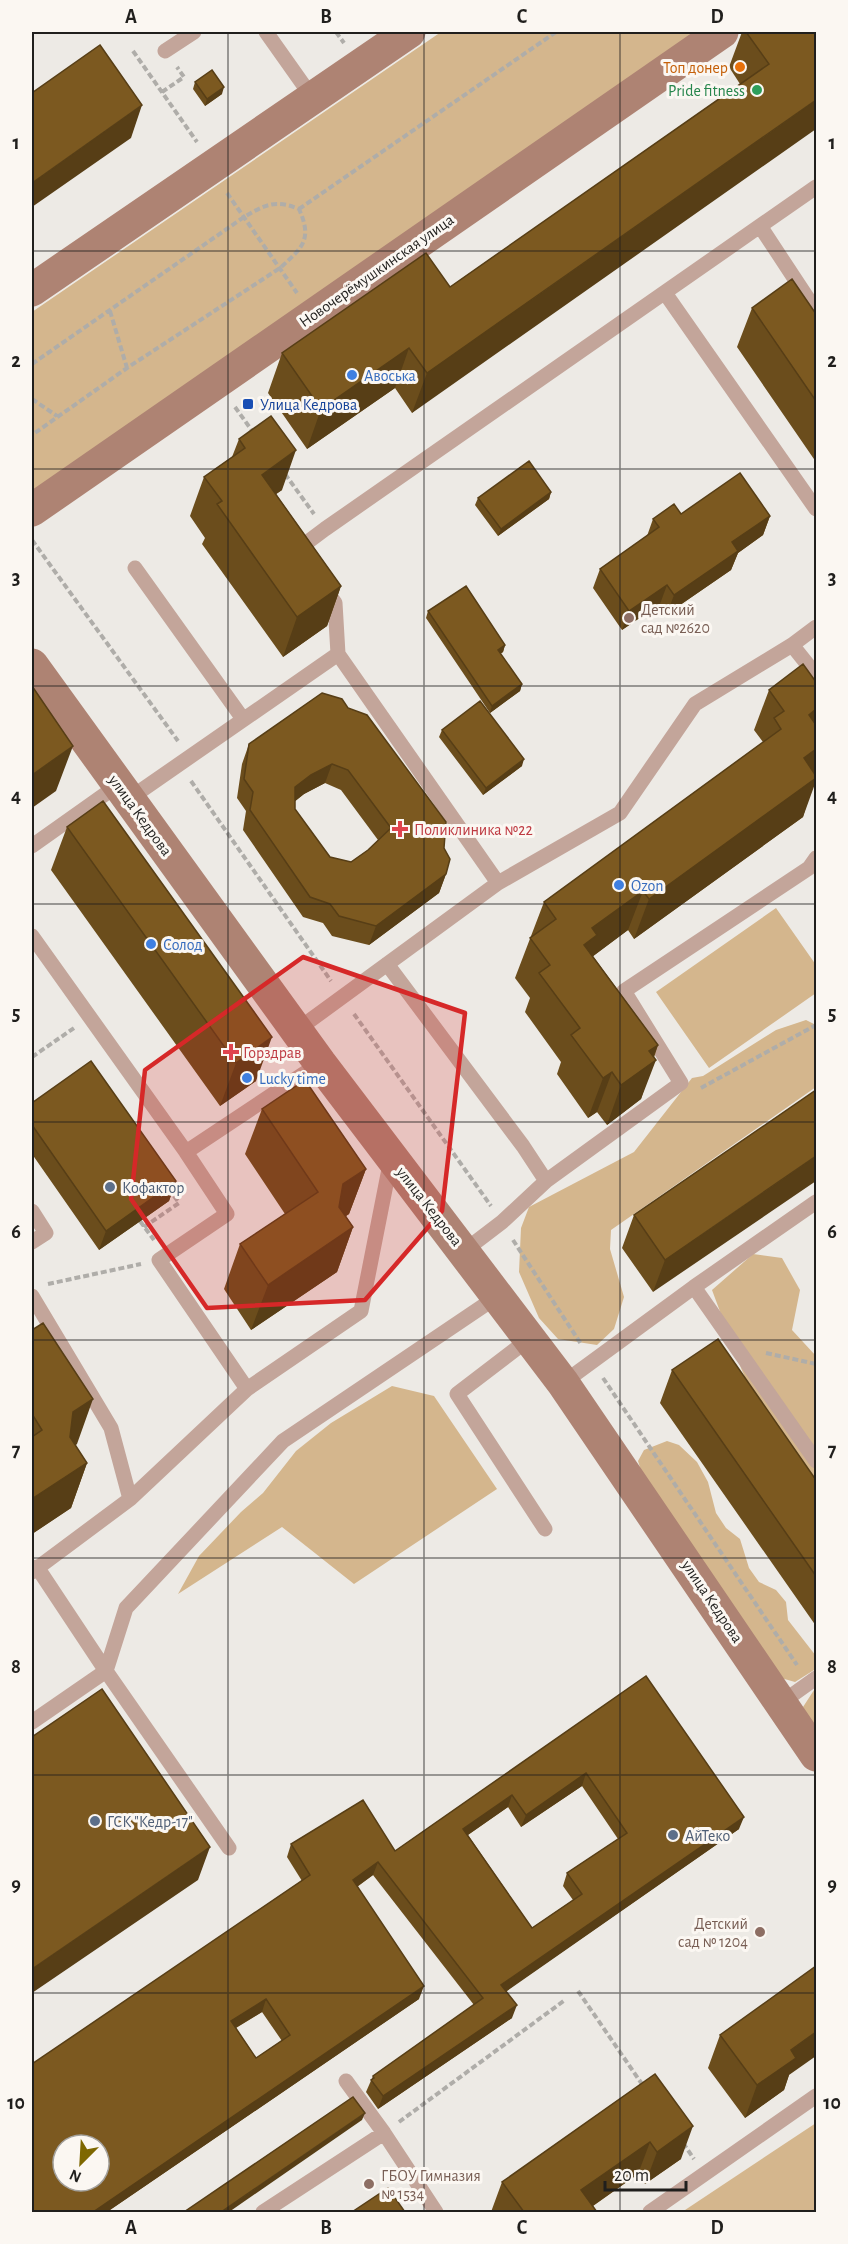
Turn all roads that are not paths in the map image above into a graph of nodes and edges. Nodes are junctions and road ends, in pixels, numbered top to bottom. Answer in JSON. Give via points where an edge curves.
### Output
{"nodes":[{"id":1,"x":194,"y":32,"type":"edge"},
{"id":2,"x":266,"y":32,"type":"edge"},
{"id":3,"x":409,"y":32,"type":"edge"},
{"id":4,"x":722,"y":32,"type":"edge"},
{"id":5,"x":165,"y":51,"type":"road end"},
{"id":6,"x":312,"y":97,"type":"junction"},
{"id":7,"x":816,"y":187,"type":"edge"},
{"id":8,"x":760,"y":226,"type":"junction"},
{"id":9,"x":32,"y":290,"type":"edge"},
{"id":10,"x":665,"y":292,"type":"junction"},
{"id":11,"x":816,"y":311,"type":"edge"},
{"id":12,"x":816,"y":509,"type":"edge"},
{"id":13,"x":32,"y":510,"type":"edge"},
{"id":14,"x":135,"y":568,"type":"dead end"},
{"id":15,"x":816,"y":627,"type":"edge"},
{"id":16,"x":792,"y":645,"type":"junction"},
{"id":17,"x":338,"y":654,"type":"junction"},
{"id":18,"x":32,"y":665,"type":"edge"},
{"id":19,"x":816,"y":675,"type":"edge"},
{"id":20,"x":243,"y":719,"type":"junction"},
{"id":21,"x":124,"y":792,"type":"junction"},
{"id":22,"x":32,"y":846,"type":"edge"},
{"id":23,"x":814,"y":869,"type":"edge"},
{"id":24,"x":498,"y":883,"type":"junction"},
{"id":25,"x":32,"y":936,"type":"edge"},
{"id":26,"x":387,"y":964,"type":"junction"},
{"id":27,"x":297,"y":1030,"type":"junction"},
{"id":28,"x":320,"y":1063,"type":"junction"},
{"id":29,"x":186,"y":1152,"type":"junction"},
{"id":30,"x":392,"y":1157,"type":"junction"},
{"id":31,"x":546,"y":1181,"type":"junction"},
{"id":32,"x":816,"y":1202,"type":"edge"},
{"id":33,"x":32,"y":1210,"type":"edge"},
{"id":34,"x":32,"y":1242,"type":"edge"},
{"id":35,"x":464,"y":1251,"type":"junction"},
{"id":36,"x":694,"y":1287,"type":"junction"},
{"id":37,"x":32,"y":1296,"type":"edge"},
{"id":38,"x":498,"y":1296,"type":"junction"},
{"id":39,"x":530,"y":1339,"type":"junction"},
{"id":40,"x":563,"y":1383,"type":"junction"},
{"id":41,"x":247,"y":1389,"type":"junction"},
{"id":42,"x":816,"y":1461,"type":"edge"},
{"id":43,"x":130,"y":1499,"type":"junction"},
{"id":44,"x":545,"y":1529,"type":"dead end"},
{"id":45,"x":34,"y":1570,"type":"edge"},
{"id":46,"x":106,"y":1671,"type":"junction"},
{"id":47,"x":813,"y":1680,"type":"edge"},
{"id":48,"x":782,"y":1703,"type":"junction"},
{"id":49,"x":32,"y":1722,"type":"edge"},
{"id":50,"x":816,"y":1755,"type":"edge"},
{"id":51,"x":229,"y":1848,"type":"dead end"},
{"id":52,"x":346,"y":2081,"type":"dead end"},
{"id":53,"x":816,"y":2096,"type":"edge"},
{"id":54,"x":384,"y":2133,"type":"junction"},
{"id":55,"x":263,"y":2212,"type":"edge"},
{"id":56,"x":436,"y":2212,"type":"edge"},
{"id":57,"x":650,"y":2212,"type":"edge"}],
"edges":[{"from":1,"to":5,"type":"lane"},
{"from":2,"to":6,"type":"lane"},
{"from":3,"to":6,"type":"street"},
{"from":4,"to":13,"type":"street","name":"Новочерёмушкинская улица"},
{"from":6,"to":9,"type":"street","via":[[203,157]]},
{"from":7,"to":8,"type":"lane"},
{"from":8,"to":10,"type":"lane"},
{"from":8,"to":11,"type":"lane"},
{"from":10,"to":12,"type":"lane"},
{"from":10,"to":17,"type":"lane","via":[[297,550],[335,603]]},
{"from":14,"to":20,"type":"lane"},
{"from":15,"to":16,"type":"lane"},
{"from":16,"to":19,"type":"lane"},
{"from":16,"to":24,"type":"lane","via":[[695,704],[620,813]]},
{"from":17,"to":20,"type":"lane"},
{"from":17,"to":24,"type":"lane"},
{"from":18,"to":21,"type":"street","name":"улица Кедрова"},
{"from":20,"to":21,"type":"lane","via":[[179,763]]},
{"from":21,"to":22,"type":"lane"},
{"from":21,"to":27,"type":"street","name":"улица Кедрова"},
{"from":23,"to":31,"type":"lane","via":[[624,991],[681,1083]]},
{"from":24,"to":26,"type":"lane"},
{"from":25,"to":29,"type":"lane"},
{"from":26,"to":27,"type":"lane"},
{"from":26,"to":31,"type":"lane"},
{"from":27,"to":28,"type":"street","name":"улица Кедрова"},
{"from":28,"to":29,"type":"lane"},
{"from":28,"to":30,"type":"street","name":"улица Кедрова"},
{"from":29,"to":41,"type":"lane","via":[[227,1214],[159,1260]]},
{"from":30,"to":35,"type":"street","name":"улица Кедрова"},
{"from":30,"to":41,"type":"lane","via":[[361,1311]]},
{"from":31,"to":35,"type":"lane"},
{"from":32,"to":36,"type":"lane"},
{"from":33,"to":34,"type":"lane","via":[[46,1233]]},
{"from":35,"to":38,"type":"street","name":"улица Кедрова"},
{"from":36,"to":40,"type":"lane"},
{"from":36,"to":42,"type":"lane"},
{"from":37,"to":43,"type":"lane","via":[[111,1428]]},
{"from":38,"to":39,"type":"street","name":"улица Кедрова"},
{"from":38,"to":46,"type":"lane","via":[[283,1440],[126,1608]]},
{"from":39,"to":40,"type":"street","name":"улица Кедрова"},
{"from":39,"to":44,"type":"lane","via":[[457,1394]]},
{"from":40,"to":48,"type":"street","name":"улица Кедрова"},
{"from":41,"to":43,"type":"lane"},
{"from":43,"to":45,"type":"lane"},
{"from":45,"to":46,"type":"lane"},
{"from":46,"to":49,"type":"lane"},
{"from":46,"to":51,"type":"lane"},
{"from":47,"to":48,"type":"lane"},
{"from":48,"to":50,"type":"street","name":"улица Кедрова"},
{"from":52,"to":54,"type":"lane"},
{"from":53,"to":57,"type":"lane"},
{"from":54,"to":55,"type":"lane"},
{"from":54,"to":56,"type":"lane"}]}
